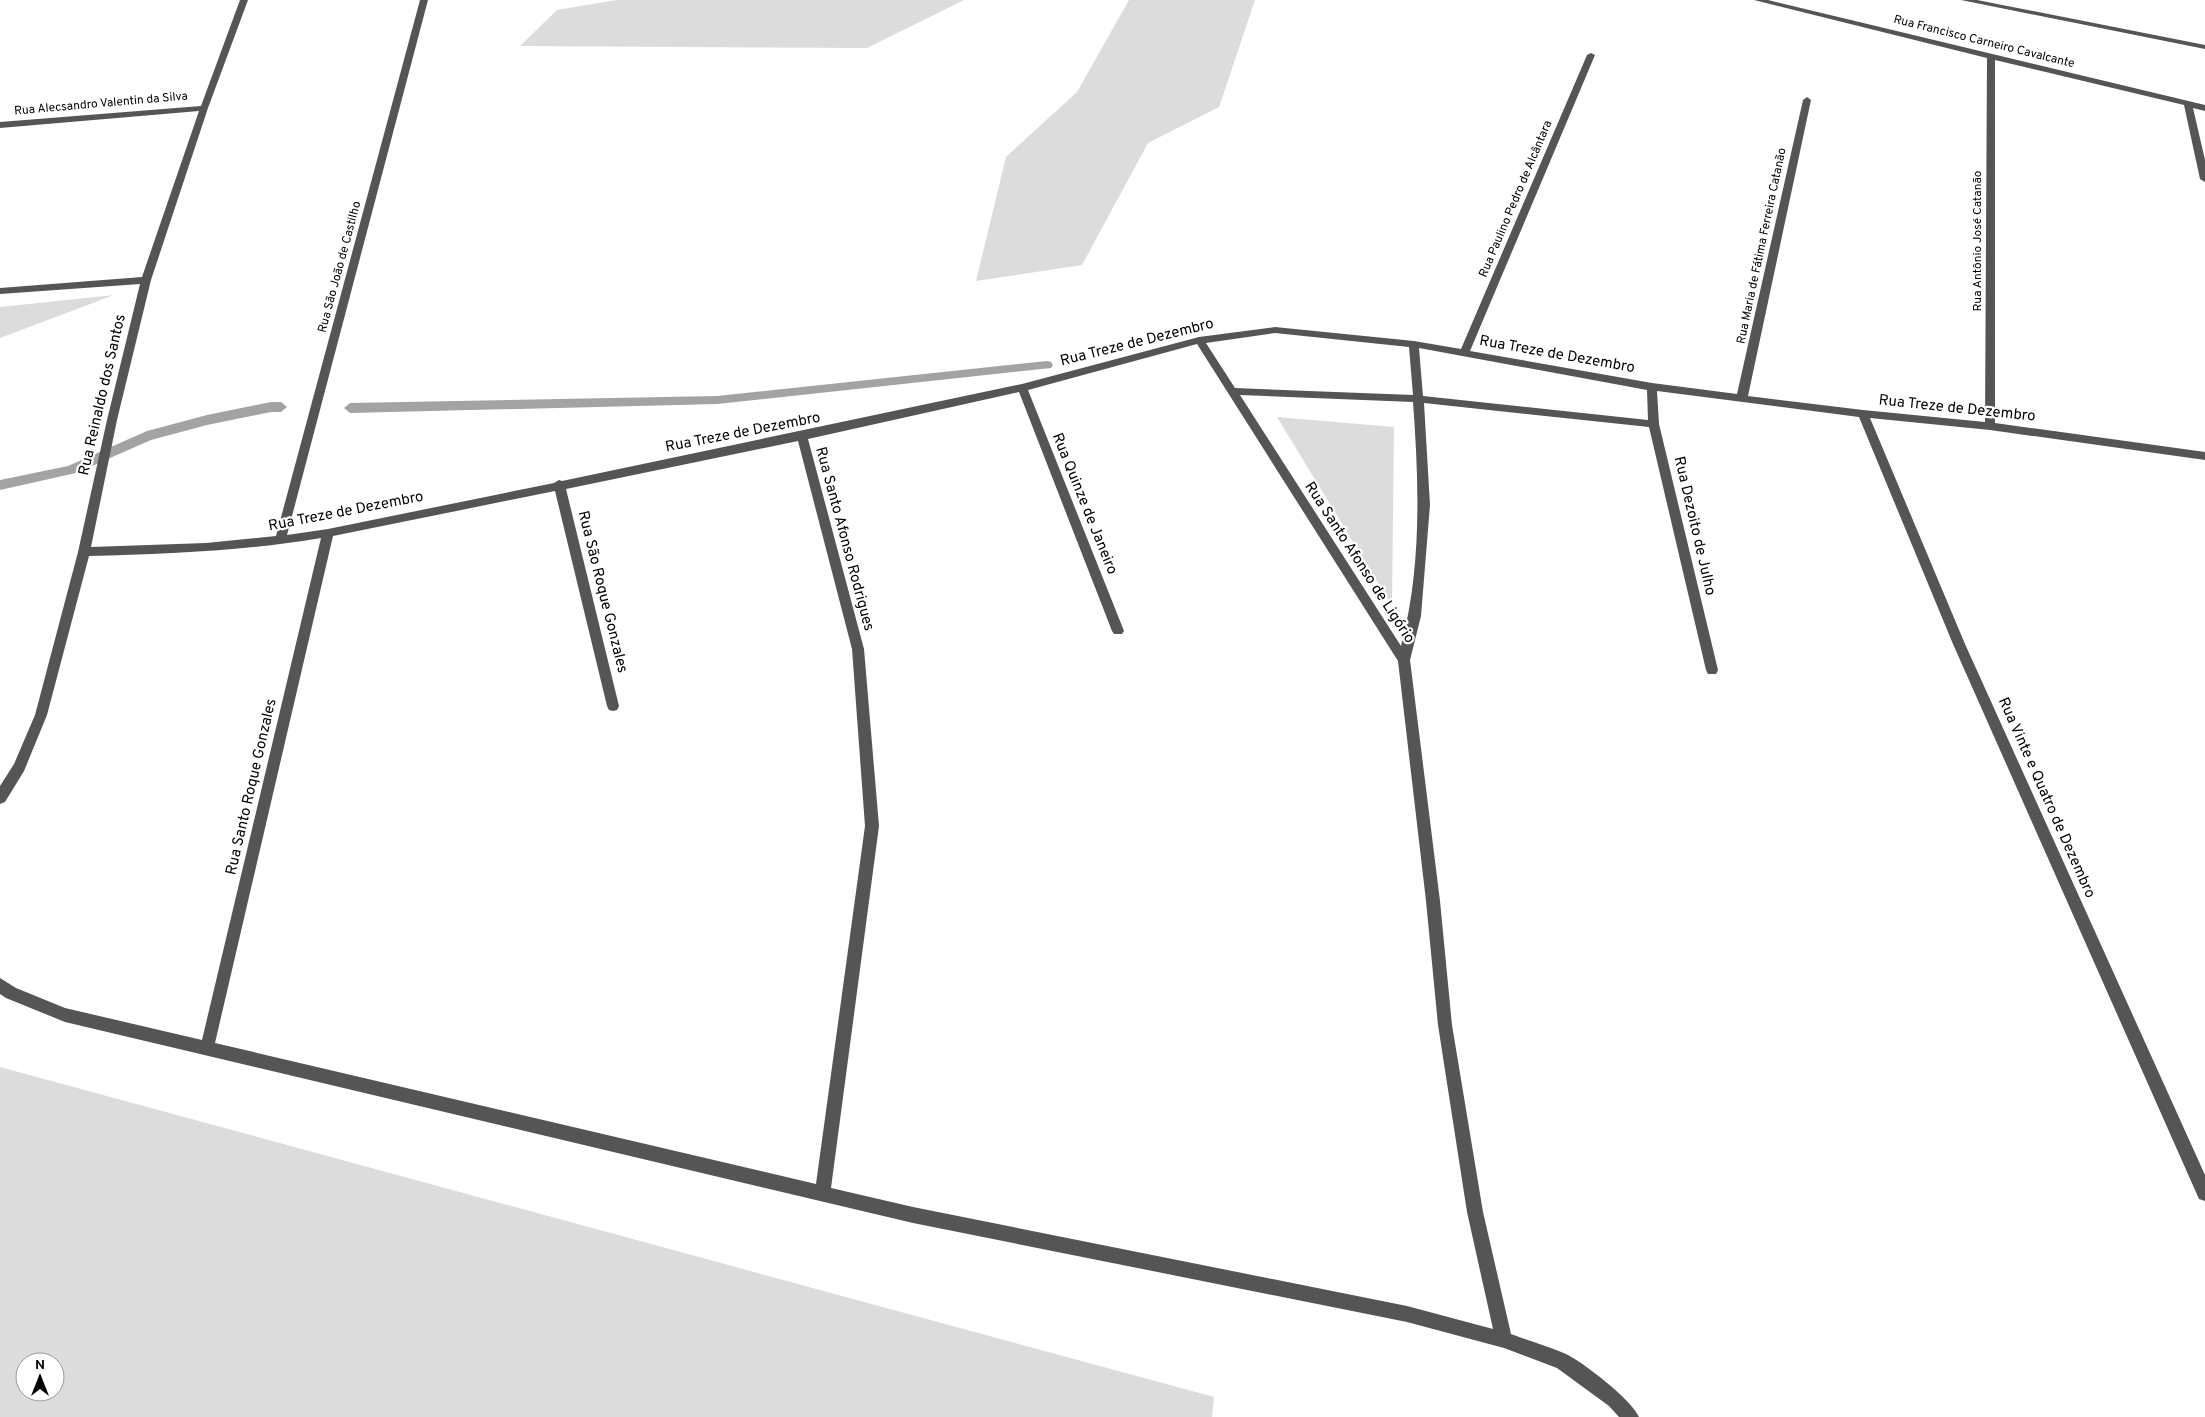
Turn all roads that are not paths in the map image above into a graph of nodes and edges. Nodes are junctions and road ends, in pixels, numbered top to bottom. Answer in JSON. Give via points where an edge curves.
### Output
{"nodes":[{"id":1,"x":244,"y":0,"type":"edge"},
{"id":2,"x":424,"y":0,"type":"edge"},
{"id":3,"x":1758,"y":0,"type":"edge"},
{"id":4,"x":1965,"y":0,"type":"edge"},
{"id":5,"x":2205,"y":47,"type":"edge"},
{"id":6,"x":1591,"y":55,"type":"dead end"},
{"id":7,"x":1991,"y":57,"type":"junction"},
{"id":8,"x":1807,"y":100,"type":"dead end"},
{"id":9,"x":2188,"y":105,"type":"junction"},
{"id":10,"x":204,"y":108,"type":"junction"},
{"id":11,"x":2205,"y":108,"type":"edge"},
{"id":12,"x":0,"y":125,"type":"edge"},
{"id":13,"x":2205,"y":179,"type":"edge"},
{"id":14,"x":146,"y":280,"type":"junction"},
{"id":15,"x":0,"y":292,"type":"edge"},
{"id":16,"x":1199,"y":340,"type":"junction"},
{"id":17,"x":1414,"y":344,"type":"junction"},
{"id":18,"x":1464,"y":354,"type":"junction"},
{"id":19,"x":1652,"y":387,"type":"junction"},
{"id":20,"x":1022,"y":388,"type":"junction"},
{"id":21,"x":1230,"y":391,"type":"junction"},
{"id":22,"x":1742,"y":397,"type":"junction"},
{"id":23,"x":1419,"y":399,"type":"junction"},
{"id":24,"x":1863,"y":414,"type":"junction"},
{"id":25,"x":1654,"y":424,"type":"junction"},
{"id":26,"x":1990,"y":426,"type":"junction"},
{"id":27,"x":802,"y":436,"type":"junction"},
{"id":28,"x":2205,"y":456,"type":"edge"},
{"id":29,"x":559,"y":484,"type":"junction"},
{"id":30,"x":328,"y":533,"type":"junction"},
{"id":31,"x":280,"y":541,"type":"junction"},
{"id":32,"x":84,"y":552,"type":"junction"},
{"id":33,"x":1118,"y":631,"type":"dead end"},
{"id":34,"x":1404,"y":660,"type":"junction"},
{"id":35,"x":1712,"y":670,"type":"dead end"},
{"id":36,"x":613,"y":706,"type":"dead end"},
{"id":37,"x":0,"y":798,"type":"edge"},
{"id":38,"x":0,"y":985,"type":"edge"},
{"id":39,"x":207,"y":1048,"type":"junction"},
{"id":40,"x":2205,"y":1192,"type":"edge"},
{"id":41,"x":824,"y":1194,"type":"junction"},
{"id":42,"x":1504,"y":1340,"type":"junction"},
{"id":43,"x":1630,"y":1417,"type":"edge"}],
"edges":[{"from":1,"to":10,"type":"street","name":"Rua Reinaldo dos Santos"},
{"from":2,"to":31,"type":"street","name":"Rua São João de Castilho"},
{"from":3,"to":7,"type":"street","name":"Rua Francisco Carneiro Cavalcante"},
{"from":4,"to":5,"type":"street"},
{"from":6,"to":18,"type":"street","name":"Rua Paulino Pedro de Alcântara"},
{"from":7,"to":9,"type":"street","name":"Rua Francisco Carneiro Cavalcante"},
{"from":7,"to":26,"type":"street","name":"Rua Antônio José Catanão"},
{"from":8,"to":22,"type":"street","name":"Rua Maria de Fátima Ferreira Catanão"},
{"from":9,"to":11,"type":"street","name":"Rua Francisco Carneiro Cavalcante"},
{"from":9,"to":13,"type":"street"},
{"from":10,"to":12,"type":"street","name":"Rua Alecsandro Valentin da Silva"},
{"from":10,"to":14,"type":"street","name":"Rua Reinaldo dos Santos"},
{"from":14,"to":15,"type":"street"},
{"from":14,"to":32,"type":"street","name":"Rua Reinaldo dos Santos"},
{"from":16,"to":17,"type":"street","name":"Rua Treze de Dezembro","via":[[1275,330]]},
{"from":16,"to":20,"type":"street","name":"Rua Treze de Dezembro"},
{"from":16,"to":21,"type":"street","name":"Rua Santo Afonso de Ligório"},
{"from":17,"to":18,"type":"street","name":"Rua Treze de Dezembro"},
{"from":17,"to":23,"type":"street","name":"Rua Santo Afonso de Ligório"},
{"from":18,"to":19,"type":"street","name":"Rua Treze de Dezembro"},
{"from":19,"to":22,"type":"street","name":"Rua Treze de Dezembro"},
{"from":19,"to":25,"type":"street","name":"Rua Dezoito de Julho"},
{"from":20,"to":27,"type":"street","name":"Rua Treze de Dezembro"},
{"from":20,"to":33,"type":"street","name":"Rua Quinze de Janeiro"},
{"from":21,"to":23,"type":"street"},
{"from":21,"to":34,"type":"street","name":"Rua Santo Afonso de Ligório"},
{"from":22,"to":24,"type":"street","name":"Rua Treze de Dezembro"},
{"from":23,"to":25,"type":"street"},
{"from":23,"to":34,"type":"street","name":"Rua Santo Afonso de Ligório","via":[[1424,505],[1422,549],[1415,616]]},
{"from":24,"to":26,"type":"street","name":"Rua Treze de Dezembro"},
{"from":24,"to":40,"type":"street","name":"Rua Vinte e Quatro de Dezembro","via":[[1963,653]]},
{"from":25,"to":35,"type":"street","name":"Rua Dezoito de Julho"},
{"from":26,"to":28,"type":"street","name":"Rua Treze de Dezembro"},
{"from":27,"to":29,"type":"street","name":"Rua Treze de Dezembro"},
{"from":27,"to":41,"type":"street","name":"Rua Santo Afonso Rodrigues","via":[[858,649],[872,826]]},
{"from":29,"to":30,"type":"street","name":"Rua Treze de Dezembro"},
{"from":29,"to":36,"type":"street","name":"Rua São Roque Gonzales"},
{"from":30,"to":31,"type":"street","name":"Rua Treze de Dezembro"},
{"from":30,"to":39,"type":"street","name":"Rua Santo Roque Gonzales"},
{"from":31,"to":32,"type":"street","name":"Rua Treze de Dezembro"},
{"from":32,"to":37,"type":"street","name":"Rua Reinaldo dos Santos","via":[[41,715],[19,767]]},
{"from":34,"to":42,"type":"street","via":[[1445,1025],[1476,1212]]},
{"from":38,"to":39,"type":"street","via":[[11,993],[65,1015]]},
{"from":39,"to":41,"type":"street"},
{"from":41,"to":42,"type":"street","via":[[913,1215],[1407,1314]]},
{"from":42,"to":43,"type":"street","via":[[1562,1361],[1615,1400]]}]}
